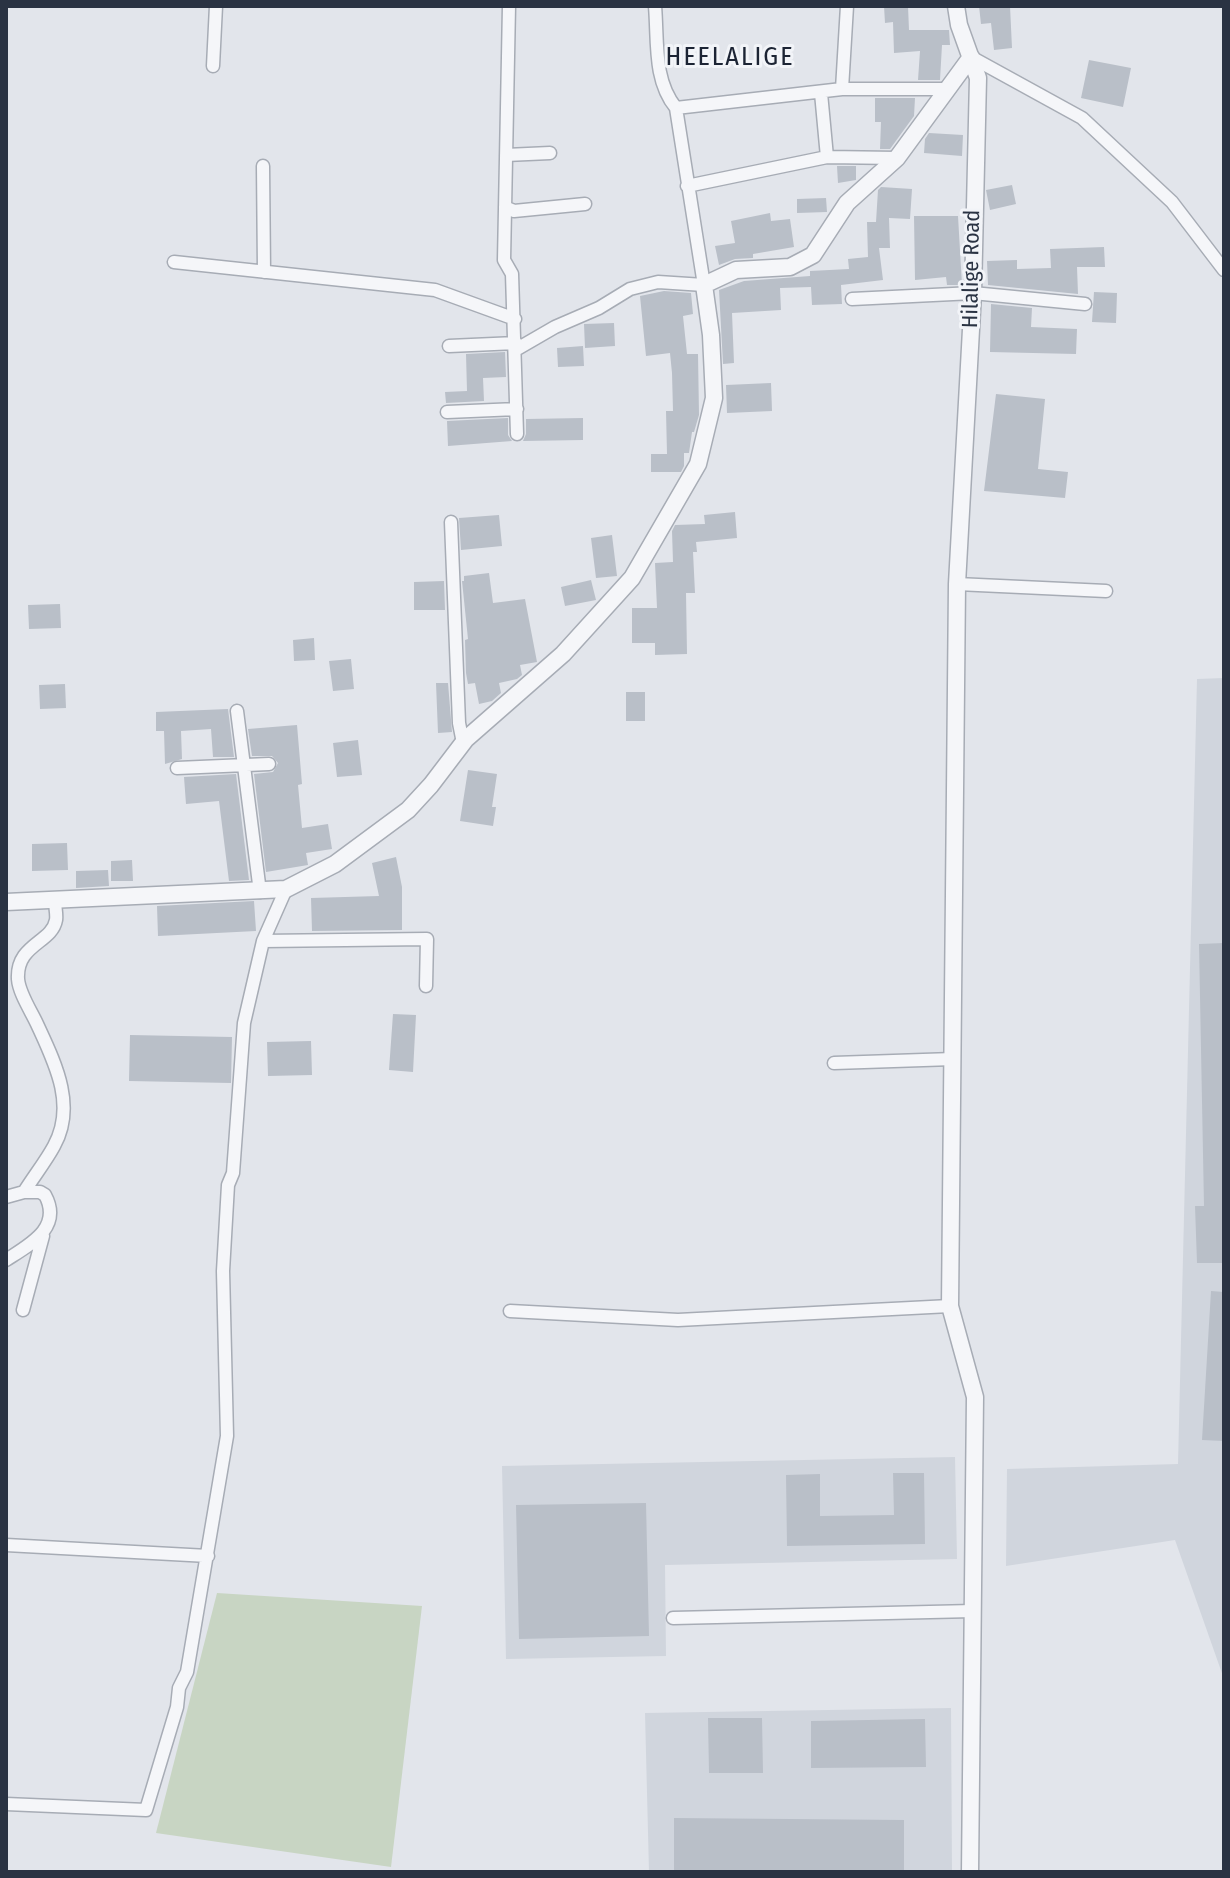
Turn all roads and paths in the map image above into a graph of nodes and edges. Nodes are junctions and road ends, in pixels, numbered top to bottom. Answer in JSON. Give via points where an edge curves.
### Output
{"nodes":[{"id":1,"x":216,"y":6,"type":"edge"},
{"id":2,"x":509,"y":6,"type":"edge"},
{"id":3,"x":655,"y":6,"type":"edge"},
{"id":4,"x":847,"y":6,"type":"edge"},
{"id":5,"x":956,"y":6,"type":"edge"},
{"id":6,"x":971,"y":57,"type":"junction"},
{"id":7,"x":213,"y":66,"type":"dead end"},
{"id":8,"x":842,"y":89,"type":"junction"},
{"id":9,"x":948,"y":89,"type":"junction"},
{"id":10,"x":821,"y":93,"type":"junction"},
{"id":11,"x":676,"y":108,"type":"junction"},
{"id":12,"x":550,"y":153,"type":"dead end"},
{"id":13,"x":506,"y":155,"type":"junction"},
{"id":14,"x":827,"y":157,"type":"junction"},
{"id":15,"x":897,"y":158,"type":"junction"},
{"id":16,"x":263,"y":166,"type":"dead end"},
{"id":17,"x":687,"y":186,"type":"junction"},
{"id":18,"x":585,"y":204,"type":"dead end"},
{"id":19,"x":505,"y":207,"type":"junction"},
{"id":20,"x":174,"y":262,"type":"dead end"},
{"id":21,"x":1224,"y":270,"type":"edge"},
{"id":22,"x":264,"y":272,"type":"junction"},
{"id":23,"x":704,"y":285,"type":"junction"},
{"id":24,"x":973,"y":293,"type":"junction"},
{"id":25,"x":852,"y":299,"type":"dead end"},
{"id":26,"x":1085,"y":304,"type":"dead end"},
{"id":27,"x":515,"y":319,"type":"junction"},
{"id":28,"x":449,"y":346,"type":"dead end"},
{"id":29,"x":516,"y":346,"type":"junction"},
{"id":30,"x":517,"y":409,"type":"junction"},
{"id":31,"x":447,"y":412,"type":"dead end"},
{"id":32,"x":517,"y":434,"type":"dead end"},
{"id":33,"x":451,"y":522,"type":"dead end"},
{"id":34,"x":957,"y":584,"type":"junction"},
{"id":35,"x":1106,"y":591,"type":"dead end"},
{"id":36,"x":237,"y":711,"type":"dead end"},
{"id":37,"x":463,"y":743,"type":"junction"},
{"id":38,"x":269,"y":764,"type":"dead end"},
{"id":39,"x":242,"y":766,"type":"junction"},
{"id":40,"x":177,"y":768,"type":"dead end"},
{"id":41,"x":286,"y":889,"type":"junction"},
{"id":42,"x":260,"y":892,"type":"junction"},
{"id":43,"x":55,"y":901,"type":"junction"},
{"id":44,"x":6,"y":902,"type":"edge"},
{"id":45,"x":263,"y":941,"type":"junction"},
{"id":46,"x":426,"y":986,"type":"dead end"},
{"id":47,"x":953,"y":1059,"type":"junction"},
{"id":48,"x":834,"y":1063,"type":"dead end"},
{"id":49,"x":24,"y":1192,"type":"junction"},
{"id":50,"x":6,"y":1197,"type":"edge"},
{"id":51,"x":43,"y":1236,"type":"junction"},
{"id":52,"x":6,"y":1260,"type":"edge"},
{"id":53,"x":950,"y":1306,"type":"junction"},
{"id":54,"x":23,"y":1310,"type":"dead end"},
{"id":55,"x":510,"y":1311,"type":"dead end"},
{"id":56,"x":6,"y":1545,"type":"edge"},
{"id":57,"x":208,"y":1556,"type":"junction"},
{"id":58,"x":973,"y":1611,"type":"junction"},
{"id":59,"x":673,"y":1618,"type":"dead end"},
{"id":60,"x":6,"y":1804,"type":"edge"},
{"id":61,"x":970,"y":1872,"type":"edge"}],
"edges":[{"from":1,"to":7,"type":"street"},
{"from":2,"to":13,"type":"street"},
{"from":3,"to":11,"type":"street","via":[[660,79]]},
{"from":4,"to":8,"type":"street"},
{"from":5,"to":6,"type":"street","name":"Hilalige Road"},
{"from":6,"to":9,"type":"street"},
{"from":6,"to":21,"type":"street","via":[[1082,118],[1172,202]]},
{"from":6,"to":24,"type":"street","name":"Hilalige Road","via":[[978,78]]},
{"from":8,"to":9,"type":"street"},
{"from":8,"to":10,"type":"street"},
{"from":9,"to":15,"type":"street"},
{"from":10,"to":11,"type":"street"},
{"from":10,"to":14,"type":"street"},
{"from":11,"to":17,"type":"street"},
{"from":12,"to":13,"type":"street"},
{"from":13,"to":19,"type":"street"},
{"from":14,"to":15,"type":"street"},
{"from":14,"to":17,"type":"street"},
{"from":15,"to":23,"type":"street","via":[[847,203],[813,255],[790,267],[736,270]]},
{"from":16,"to":22,"type":"street"},
{"from":17,"to":23,"type":"street"},
{"from":18,"to":19,"type":"street","via":[[514,211]]},
{"from":19,"to":27,"type":"street","via":[[504,260],[512,274]]},
{"from":20,"to":22,"type":"street"},
{"from":22,"to":27,"type":"street","via":[[435,290]]},
{"from":23,"to":29,"type":"street","via":[[658,282],[630,289]]},
{"from":23,"to":37,"type":"street","via":[[714,398],[698,464],[632,578],[563,654]]},
{"from":24,"to":25,"type":"street"},
{"from":24,"to":26,"type":"street"},
{"from":24,"to":34,"type":"street","name":"Hilalige Road"},
{"from":27,"to":29,"type":"street"},
{"from":28,"to":29,"type":"street"},
{"from":29,"to":30,"type":"street"},
{"from":30,"to":31,"type":"street"},
{"from":30,"to":32,"type":"street"},
{"from":33,"to":37,"type":"street"},
{"from":34,"to":35,"type":"street"},
{"from":34,"to":47,"type":"street","name":"Hilalige Road"},
{"from":36,"to":39,"type":"street"},
{"from":37,"to":41,"type":"street","via":[[408,810],[335,864]]},
{"from":38,"to":39,"type":"street"},
{"from":39,"to":40,"type":"street"},
{"from":39,"to":42,"type":"street"},
{"from":41,"to":42,"type":"street"},
{"from":41,"to":45,"type":"street"},
{"from":42,"to":43,"type":"street"},
{"from":43,"to":44,"type":"street"},
{"from":43,"to":49,"type":"street","via":[[56,921],[30,947],[20,963],[18,981],[56,1067],[64,1096],[62,1123],[56,1143]]},
{"from":45,"to":46,"type":"street","via":[[427,939]]},
{"from":45,"to":57,"type":"street","via":[[244,1023],[228,1185],[223,1271],[227,1436]]},
{"from":47,"to":48,"type":"street"},
{"from":47,"to":53,"type":"street","name":"Hilalige Road"},
{"from":49,"to":50,"type":"street"},
{"from":49,"to":51,"type":"street","via":[[40,1192],[48,1201]]},
{"from":51,"to":52,"type":"street"},
{"from":51,"to":54,"type":"street"},
{"from":53,"to":55,"type":"street","via":[[678,1320]]},
{"from":53,"to":58,"type":"street","name":"Hilalige Road","via":[[975,1397]]},
{"from":56,"to":57,"type":"street"},
{"from":57,"to":60,"type":"street","via":[[187,1672],[146,1810]]},
{"from":58,"to":59,"type":"street"},
{"from":58,"to":61,"type":"street","name":"Hilalige Road"}]}
